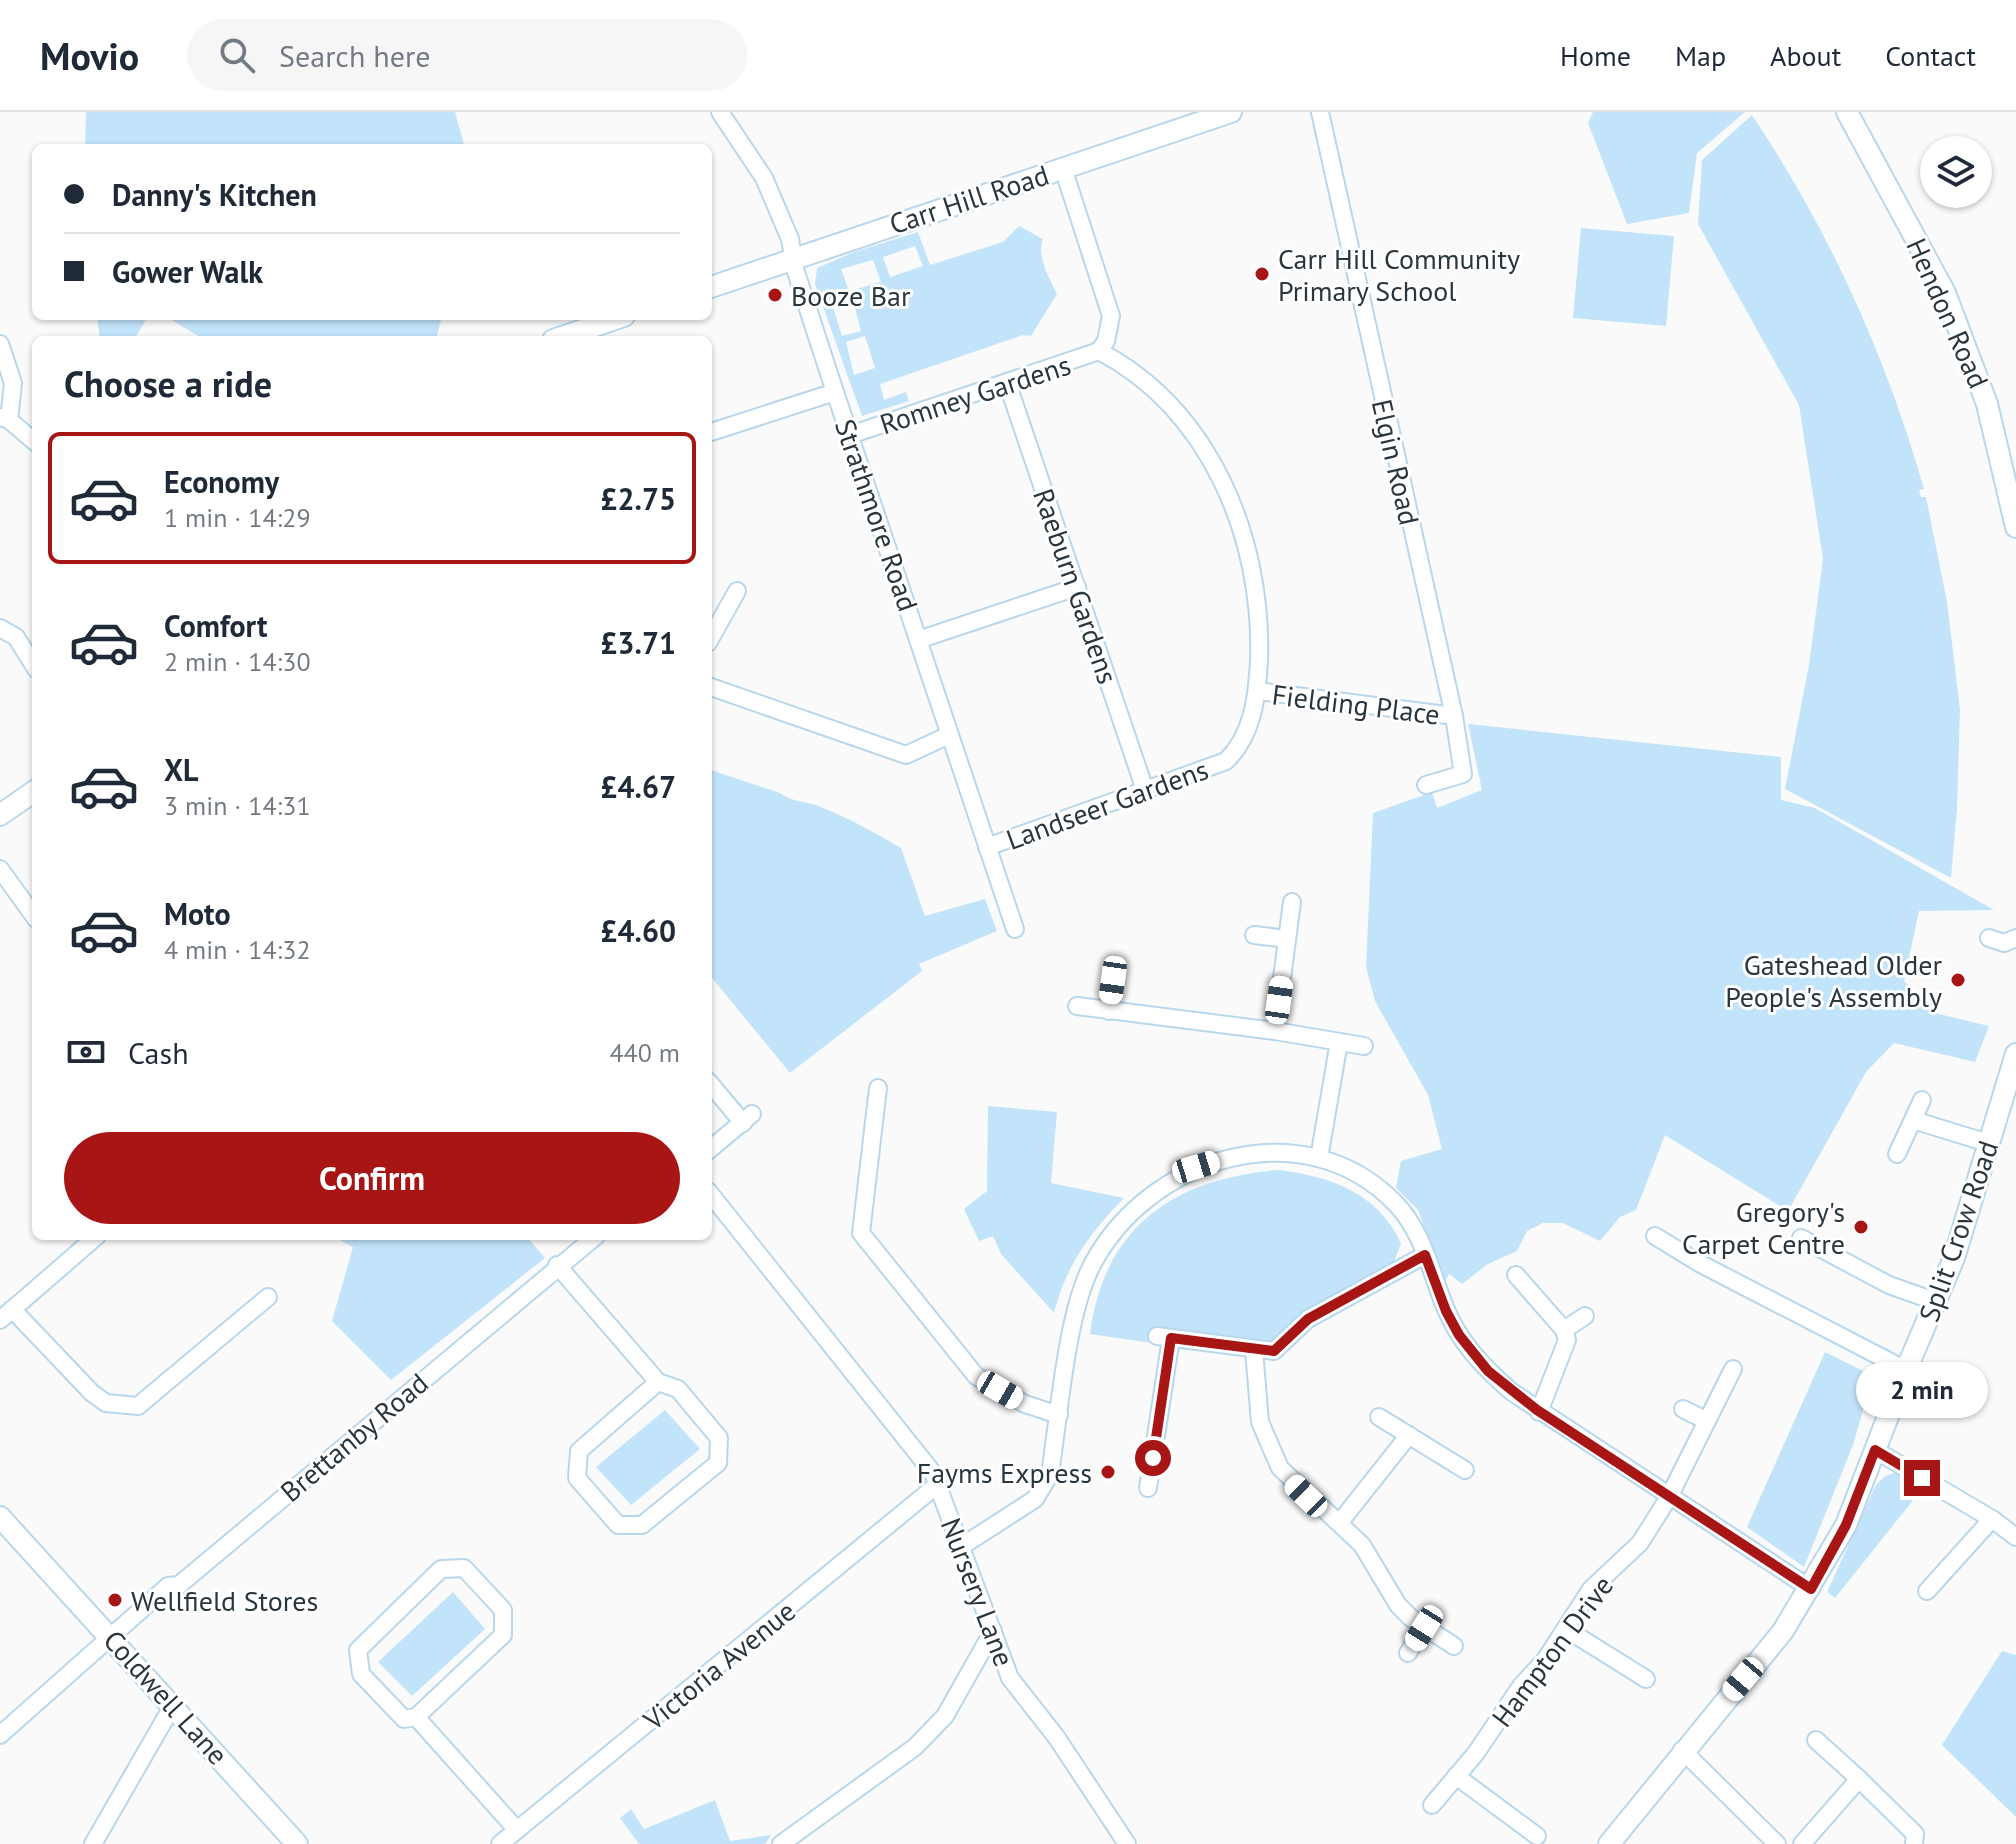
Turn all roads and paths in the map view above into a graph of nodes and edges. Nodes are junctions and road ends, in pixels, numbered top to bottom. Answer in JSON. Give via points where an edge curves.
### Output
{"nodes":[{"id":1,"x":720,"y":112,"type":"edge"},
{"id":2,"x":1231,"y":112,"type":"edge"},
{"id":3,"x":1320,"y":112,"type":"edge"},
{"id":4,"x":1847,"y":112,"type":"edge"},
{"id":5,"x":1063,"y":168,"type":"junction"},
{"id":6,"x":794,"y":257,"type":"junction"},
{"id":7,"x":712,"y":287,"type":"edge"},
{"id":8,"x":579,"y":323,"type":"edge"},
{"id":9,"x":559,"y":336,"type":"edge"},
{"id":10,"x":0,"y":344,"type":"edge"},
{"id":11,"x":1099,"y":351,"type":"junction"},
{"id":12,"x":1007,"y":382,"type":"junction"},
{"id":13,"x":835,"y":392,"type":"junction"},
{"id":14,"x":4,"y":418,"type":"edge"},
{"id":15,"x":712,"y":432,"type":"edge"},
{"id":16,"x":850,"y":435,"type":"junction"},
{"id":17,"x":32,"y":440,"type":"edge"},
{"id":18,"x":2011,"y":473,"type":"edge"},
{"id":19,"x":2016,"y":527,"type":"edge"},
{"id":20,"x":1077,"y":587,"type":"junction"},
{"id":21,"x":737,"y":591,"type":"dead end"},
{"id":22,"x":0,"y":628,"type":"edge"},
{"id":23,"x":712,"y":636,"type":"edge"},
{"id":24,"x":918,"y":640,"type":"junction"},
{"id":25,"x":32,"y":663,"type":"edge"},
{"id":26,"x":712,"y":687,"type":"edge"},
{"id":27,"x":1258,"y":691,"type":"junction"},
{"id":28,"x":1454,"y":716,"type":"junction"},
{"id":29,"x":949,"y":735,"type":"junction"},
{"id":30,"x":1426,"y":785,"type":"dead end"},
{"id":31,"x":1145,"y":790,"type":"junction"},
{"id":32,"x":32,"y":793,"type":"edge"},
{"id":33,"x":0,"y":815,"type":"edge"},
{"id":34,"x":987,"y":847,"type":"junction"},
{"id":35,"x":0,"y":869,"type":"edge"},
{"id":36,"x":1292,"y":902,"type":"dead end"},
{"id":37,"x":32,"y":913,"type":"edge"},
{"id":38,"x":1015,"y":929,"type":"dead end"},
{"id":39,"x":1254,"y":935,"type":"dead end"},
{"id":40,"x":1989,"y":938,"type":"dead end"},
{"id":41,"x":2016,"y":938,"type":"edge"},
{"id":42,"x":1287,"y":939,"type":"junction"},
{"id":43,"x":1113,"y":980,"type":"dead end"},
{"id":44,"x":1077,"y":1006,"type":"dead end"},
{"id":45,"x":1109,"y":1011,"type":"junction"},
{"id":46,"x":1275,"y":1031,"type":"junction"},
{"id":47,"x":1339,"y":1042,"type":"junction"},
{"id":48,"x":1364,"y":1046,"type":"dead end"},
{"id":49,"x":2016,"y":1054,"type":"edge"},
{"id":50,"x":712,"y":1085,"type":"edge"},
{"id":51,"x":878,"y":1088,"type":"dead end"},
{"id":52,"x":1922,"y":1100,"type":"dead end"},
{"id":53,"x":1913,"y":1120,"type":"junction"},
{"id":54,"x":1988,"y":1143,"type":"junction"},
{"id":55,"x":712,"y":1148,"type":"edge"},
{"id":56,"x":1897,"y":1154,"type":"dead end"},
{"id":57,"x":1319,"y":1158,"type":"junction"},
{"id":58,"x":712,"y":1196,"type":"edge"},
{"id":59,"x":1655,"y":1236,"type":"dead end"},
{"id":60,"x":1801,"y":1238,"type":"dead end"},
{"id":61,"x":92,"y":1240,"type":"edge"},
{"id":62,"x":591,"y":1240,"type":"edge"},
{"id":63,"x":1425,"y":1255,"type":"junction"},
{"id":64,"x":557,"y":1265,"type":"junction"},
{"id":65,"x":1516,"y":1275,"type":"dead end"},
{"id":66,"x":268,"y":1297,"type":"dead end"},
{"id":67,"x":1937,"y":1302,"type":"junction"},
{"id":68,"x":6,"y":1314,"type":"edge"},
{"id":69,"x":1585,"y":1316,"type":"dead end"},
{"id":70,"x":1564,"y":1330,"type":"junction"},
{"id":71,"x":1254,"y":1350,"type":"junction"},
{"id":72,"x":1733,"y":1369,"type":"dead end"},
{"id":73,"x":1906,"y":1370,"type":"junction"},
{"id":74,"x":658,"y":1382,"type":"junction"},
{"id":75,"x":1683,"y":1409,"type":"dead end"},
{"id":76,"x":1539,"y":1412,"type":"junction"},
{"id":77,"x":1059,"y":1415,"type":"junction"},
{"id":78,"x":1379,"y":1417,"type":"dead end"},
{"id":79,"x":1707,"y":1421,"type":"junction"},
{"id":80,"x":1409,"y":1435,"type":"junction"},
{"id":81,"x":1875,"y":1450,"type":"junction"},
{"id":82,"x":1465,"y":1470,"type":"dead end"},
{"id":83,"x":937,"y":1485,"type":"junction"},
{"id":84,"x":1148,"y":1488,"type":"dead end"},
{"id":85,"x":1669,"y":1497,"type":"junction"},
{"id":86,"x":0,"y":1517,"type":"edge"},
{"id":87,"x":1992,"y":1519,"type":"junction"},
{"id":88,"x":1340,"y":1522,"type":"junction"},
{"id":89,"x":2016,"y":1537,"type":"edge"},
{"id":90,"x":962,"y":1546,"type":"junction"},
{"id":91,"x":1811,"y":1589,"type":"junction"},
{"id":92,"x":1927,"y":1591,"type":"dead end"},
{"id":93,"x":1424,"y":1628,"type":"junction"},
{"id":94,"x":1566,"y":1629,"type":"junction"},
{"id":95,"x":993,"y":1631,"type":"junction"},
{"id":96,"x":112,"y":1636,"type":"junction"},
{"id":97,"x":1454,"y":1646,"type":"dead end"},
{"id":98,"x":1408,"y":1653,"type":"dead end"},
{"id":99,"x":1646,"y":1679,"type":"dead end"},
{"id":100,"x":173,"y":1705,"type":"junction"},
{"id":101,"x":416,"y":1717,"type":"junction"},
{"id":102,"x":0,"y":1735,"type":"edge"},
{"id":103,"x":1816,"y":1740,"type":"dead end"},
{"id":104,"x":1682,"y":1750,"type":"junction"},
{"id":105,"x":1456,"y":1776,"type":"junction"},
{"id":106,"x":1859,"y":1779,"type":"junction"},
{"id":107,"x":1432,"y":1805,"type":"dead end"},
{"id":108,"x":517,"y":1830,"type":"junction"},
{"id":109,"x":1537,"y":1836,"type":"dead end"},
{"id":110,"x":93,"y":1844,"type":"edge"},
{"id":111,"x":297,"y":1844,"type":"edge"},
{"id":112,"x":500,"y":1844,"type":"edge"},
{"id":113,"x":781,"y":1844,"type":"edge"},
{"id":114,"x":1127,"y":1844,"type":"edge"},
{"id":115,"x":1609,"y":1844,"type":"edge"},
{"id":116,"x":1777,"y":1844,"type":"edge"},
{"id":117,"x":1802,"y":1844,"type":"edge"},
{"id":118,"x":1914,"y":1844,"type":"edge"}],
"edges":[{"from":1,"to":6,"type":"street","name":"Strathmore Road","via":[[773,194]]},
{"from":2,"to":5,"type":"street","name":"Carr Hill Road"},
{"from":3,"to":28,"type":"street","name":"Elgin Road"},
{"from":4,"to":18,"type":"street","name":"Hendon Road","via":[[1945,293]]},
{"from":5,"to":6,"type":"street","name":"Carr Hill Road"},
{"from":5,"to":11,"type":"street","via":[[1111,316]]},
{"from":6,"to":7,"type":"street","name":"Carr Hill Road"},
{"from":6,"to":13,"type":"street","name":"Strathmore Road"},
{"from":8,"to":9,"type":"street"},
{"from":10,"to":14,"type":"street","via":[[13,383]]},
{"from":11,"to":12,"type":"street","name":"Romney Gardens"},
{"from":11,"to":27,"type":"street","via":[[1143,379],[1182,420],[1224,484],[1258,592]]},
{"from":12,"to":16,"type":"street","name":"Romney Gardens"},
{"from":12,"to":20,"type":"street","name":"Raeburn Gardens"},
{"from":13,"to":15,"type":"street"},
{"from":13,"to":16,"type":"street","name":"Strathmore Road"},
{"from":14,"to":17,"type":"street"},
{"from":16,"to":24,"type":"street","name":"Strathmore Road"},
{"from":18,"to":19,"type":"street","name":"Hendon Road"},
{"from":20,"to":24,"type":"street"},
{"from":20,"to":31,"type":"street","name":"Raeburn Gardens"},
{"from":21,"to":23,"type":"street"},
{"from":22,"to":25,"type":"street","via":[[16,637]]},
{"from":24,"to":29,"type":"street","name":"Strathmore Road"},
{"from":26,"to":29,"type":"street","via":[[906,755]]},
{"from":27,"to":28,"type":"street","name":"Fielding Place"},
{"from":27,"to":31,"type":"street","name":"Landseer Gardens","via":[[1242,745],[1226,761]]},
{"from":28,"to":30,"type":"street","name":"Elgin Road","via":[[1463,774]]},
{"from":29,"to":34,"type":"street","name":"Strathmore Road"},
{"from":31,"to":34,"type":"street","name":"Landseer Gardens"},
{"from":32,"to":33,"type":"street"},
{"from":34,"to":38,"type":"street","name":"Strathmore Road"},
{"from":35,"to":37,"type":"street"},
{"from":36,"to":42,"type":"street"},
{"from":39,"to":42,"type":"street"},
{"from":40,"to":41,"type":"street","via":[[2004,943]]},
{"from":42,"to":46,"type":"street"},
{"from":43,"to":45,"type":"street"},
{"from":44,"to":45,"type":"street"},
{"from":45,"to":46,"type":"street"},
{"from":46,"to":47,"type":"street"},
{"from":47,"to":48,"type":"street"},
{"from":47,"to":57,"type":"street"},
{"from":49,"to":54,"type":"street","name":"Split Crow Road"},
{"from":50,"to":55,"type":"street","via":[[748,1118]]},
{"from":51,"to":77,"type":"street","via":[[861,1233],[976,1376],[1025,1404]]},
{"from":52,"to":53,"type":"street"},
{"from":53,"to":54,"type":"street"},
{"from":53,"to":56,"type":"street"},
{"from":54,"to":67,"type":"street","name":"Split Crow Road"},
{"from":57,"to":63,"type":"street","via":[[1375,1184],[1416,1231]]},
{"from":57,"to":77,"type":"street","via":[[1258,1153],[1225,1158],[1196,1167],[1139,1203],[1091,1267],[1080,1297]]},
{"from":58,"to":83,"type":"street","name":"Nursery Lane","via":[[924,1461]]},
{"from":59,"to":73,"type":"street"},
{"from":60,"to":67,"type":"street","via":[[1889,1285]]},
{"from":61,"to":68,"type":"street"},
{"from":62,"to":64,"type":"street","name":"Brettanby Road"},
{"from":63,"to":71,"type":"street","via":[[1308,1319],[1282,1347]]},
{"from":63,"to":76,"type":"street","via":[[1459,1335],[1488,1371]]},
{"from":64,"to":74,"type":"street"},
{"from":64,"to":96,"type":"street","name":"Brettanby Road"},
{"from":65,"to":70,"type":"street"},
{"from":66,"to":68,"type":"street","via":[[138,1406],[106,1403]]},
{"from":67,"to":73,"type":"street","name":"Split Crow Road"},
{"from":69,"to":70,"type":"street"},
{"from":70,"to":76,"type":"street","via":[[1564,1349]]},
{"from":71,"to":84,"type":"street","via":[[1164,1337]]},
{"from":71,"to":88,"type":"street","via":[[1260,1422],[1271,1454],[1292,1483]]},
{"from":72,"to":79,"type":"street","name":"Hampton Drive"},
{"from":73,"to":81,"type":"street","name":"Split Crow Road"},
{"from":74,"to":74,"type":"street","via":[[579,1451],[577,1478],[618,1525],[642,1525],[718,1463],[719,1438],[678,1389]]},
{"from":75,"to":79,"type":"street"},
{"from":76,"to":85,"type":"street"},
{"from":77,"to":90,"type":"street","via":[[1050,1474],[1035,1499]]},
{"from":78,"to":80,"type":"street"},
{"from":79,"to":85,"type":"street","name":"Hampton Drive"},
{"from":80,"to":82,"type":"street"},
{"from":80,"to":88,"type":"street"},
{"from":81,"to":87,"type":"street"},
{"from":81,"to":91,"type":"street","name":"Split Crow Road","via":[[1846,1525]]},
{"from":83,"to":90,"type":"street","name":"Nursery Lane"},
{"from":83,"to":108,"type":"street","name":"Victoria Avenue"},
{"from":85,"to":91,"type":"street"},
{"from":85,"to":94,"type":"street","name":"Hampton Drive","via":[[1640,1543],[1591,1589]]},
{"from":86,"to":96,"type":"street","name":"Coldwell Lane"},
{"from":87,"to":89,"type":"street"},
{"from":87,"to":92,"type":"street"},
{"from":88,"to":93,"type":"street","via":[[1374,1560],[1398,1605]]},
{"from":90,"to":95,"type":"street","name":"Nursery Lane"},
{"from":91,"to":104,"type":"street","name":"Split Crow Road","via":[[1783,1631]]},
{"from":93,"to":97,"type":"street"},
{"from":93,"to":98,"type":"street"},
{"from":94,"to":99,"type":"street"},
{"from":94,"to":105,"type":"street","name":"Hampton Drive"},
{"from":95,"to":113,"type":"street","via":[[945,1716],[915,1747]]},
{"from":95,"to":114,"type":"street","name":"Nursery Lane","via":[[1010,1678]]},
{"from":96,"to":100,"type":"street","name":"Coldwell Lane"},
{"from":96,"to":102,"type":"street","name":"Brettanby Road"},
{"from":100,"to":110,"type":"street"},
{"from":100,"to":111,"type":"street","name":"Coldwell Lane"},
{"from":101,"to":101,"type":"street","via":[[503,1635],[503,1610],[464,1568],[441,1569],[358,1650],[361,1674],[404,1719]]},
{"from":101,"to":108,"type":"street"},
{"from":103,"to":106,"type":"street"},
{"from":104,"to":115,"type":"street","name":"Split Crow Road"},
{"from":104,"to":116,"type":"street"},
{"from":105,"to":107,"type":"street","name":"Hampton Drive"},
{"from":105,"to":109,"type":"street"},
{"from":106,"to":117,"type":"street"},
{"from":106,"to":118,"type":"street","via":[[1915,1834]]},
{"from":108,"to":112,"type":"street","name":"Victoria Avenue"}]}
